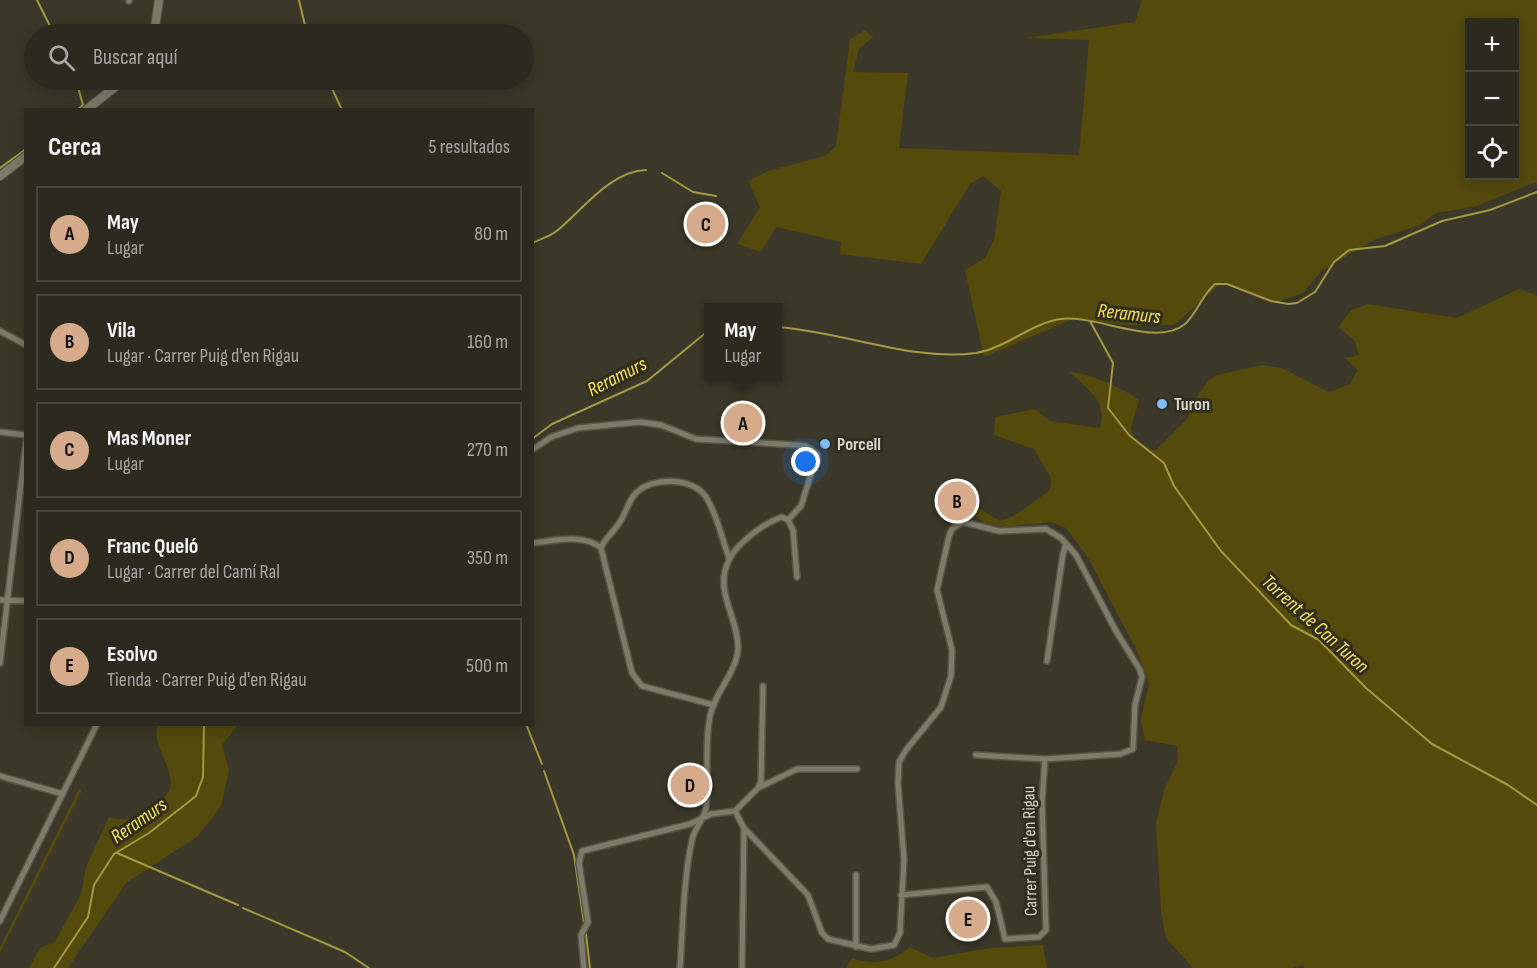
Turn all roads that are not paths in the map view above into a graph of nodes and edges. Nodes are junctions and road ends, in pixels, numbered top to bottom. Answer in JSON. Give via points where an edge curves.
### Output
{"nodes":[{"id":1,"x":159,"y":0,"type":"edge"},
{"id":2,"x":155,"y":24,"type":"edge"},
{"id":3,"x":111,"y":90,"type":"edge"},
{"id":4,"x":89,"y":108,"type":"edge"},
{"id":5,"x":24,"y":158,"type":"edge"},
{"id":6,"x":0,"y":176,"type":"edge"},
{"id":7,"x":0,"y":331,"type":"edge"},
{"id":8,"x":24,"y":344,"type":"edge"},
{"id":9,"x":0,"y":432,"type":"edge"},
{"id":10,"x":24,"y":435,"type":"edge"},
{"id":11,"x":534,"y":449,"type":"edge"},
{"id":12,"x":24,"y":460,"type":"edge"},
{"id":13,"x":788,"y":520,"type":"junction"},
{"id":14,"x":534,"y":543,"type":"edge"},
{"id":15,"x":1066,"y":544,"type":"junction"},
{"id":16,"x":601,"y":548,"type":"junction"},
{"id":17,"x":729,"y":558,"type":"junction"},
{"id":18,"x":797,"y":577,"type":"dead end"},
{"id":19,"x":0,"y":600,"type":"edge"},
{"id":20,"x":8,"y":600,"type":"junction"},
{"id":21,"x":24,"y":601,"type":"edge"},
{"id":22,"x":1047,"y":661,"type":"dead end"},
{"id":23,"x":0,"y":663,"type":"edge"},
{"id":24,"x":763,"y":686,"type":"dead end"},
{"id":25,"x":714,"y":705,"type":"junction"},
{"id":26,"x":96,"y":726,"type":"edge"},
{"id":27,"x":976,"y":755,"type":"dead end"},
{"id":28,"x":1045,"y":759,"type":"junction"},
{"id":29,"x":857,"y":769,"type":"dead end"},
{"id":30,"x":0,"y":776,"type":"edge"},
{"id":31,"x":758,"y":788,"type":"junction"},
{"id":32,"x":63,"y":794,"type":"junction"},
{"id":33,"x":735,"y":811,"type":"junction"},
{"id":34,"x":702,"y":819,"type":"junction"},
{"id":35,"x":744,"y":828,"type":"junction"},
{"id":36,"x":856,"y":875,"type":"dead end"},
{"id":37,"x":901,"y":895,"type":"junction"},
{"id":38,"x":0,"y":921,"type":"edge"},
{"id":39,"x":856,"y":947,"type":"junction"},
{"id":40,"x":584,"y":968,"type":"edge"},
{"id":41,"x":680,"y":968,"type":"edge"},
{"id":42,"x":742,"y":968,"type":"edge"}],
"edges":[{"from":1,"to":2,"type":"street"},
{"from":3,"to":4,"type":"street"},
{"from":5,"to":6,"type":"street"},
{"from":7,"to":8,"type":"street"},
{"from":9,"to":10,"type":"street"},
{"from":11,"to":13,"type":"street","via":[[551,437],[578,428],[649,422],[696,439],[806,446],[818,460],[801,506]]},
{"from":12,"to":20,"type":"street"},
{"from":13,"to":17,"type":"street","via":[[782,517],[761,528]]},
{"from":13,"to":18,"type":"street","via":[[793,530]]},
{"from":14,"to":16,"type":"street","via":[[583,539]]},
{"from":15,"to":22,"type":"street"},
{"from":15,"to":28,"type":"street","name":"Carrer Puig d'en Rigau","via":[[1136,660],[1142,677],[1134,705],[1131,752]]},
{"from":15,"to":37,"type":"street","name":"Carrer Puig d'en Rigau","via":[[1046,529],[999,531],[968,522],[952,529],[937,590],[952,650],[949,688],[933,718],[902,756],[898,772],[904,850]]},
{"from":16,"to":17,"type":"street","via":[[636,492],[675,481],[694,485],[706,497]]},
{"from":16,"to":25,"type":"street","via":[[632,673],[642,686]]},
{"from":17,"to":25,"type":"street","via":[[725,595],[738,648],[736,662]]},
{"from":19,"to":20,"type":"street"},
{"from":20,"to":21,"type":"street"},
{"from":20,"to":23,"type":"street"},
{"from":24,"to":31,"type":"street"},
{"from":25,"to":34,"type":"street","via":[[708,733],[706,808]]},
{"from":26,"to":32,"type":"street"},
{"from":27,"to":28,"type":"street","name":"Carrer Puig d'en Rigau"},
{"from":28,"to":37,"type":"street","name":"Carrer Puig d'en Rigau","via":[[1042,802],[1046,930],[1039,937],[1005,939],[996,902],[987,887]]},
{"from":29,"to":31,"type":"street","via":[[797,770]]},
{"from":30,"to":32,"type":"street"},
{"from":31,"to":33,"type":"street"},
{"from":32,"to":38,"type":"street"},
{"from":33,"to":34,"type":"street"},
{"from":33,"to":35,"type":"street"},
{"from":34,"to":40,"type":"street","via":[[582,851],[579,863],[588,922],[581,935]]},
{"from":34,"to":41,"type":"street","via":[[692,840]]},
{"from":35,"to":39,"type":"street","via":[[808,896],[822,933],[828,939]]},
{"from":35,"to":42,"type":"street"},
{"from":36,"to":39,"type":"street"},
{"from":37,"to":39,"type":"street","via":[[900,933],[894,945]]}]}
